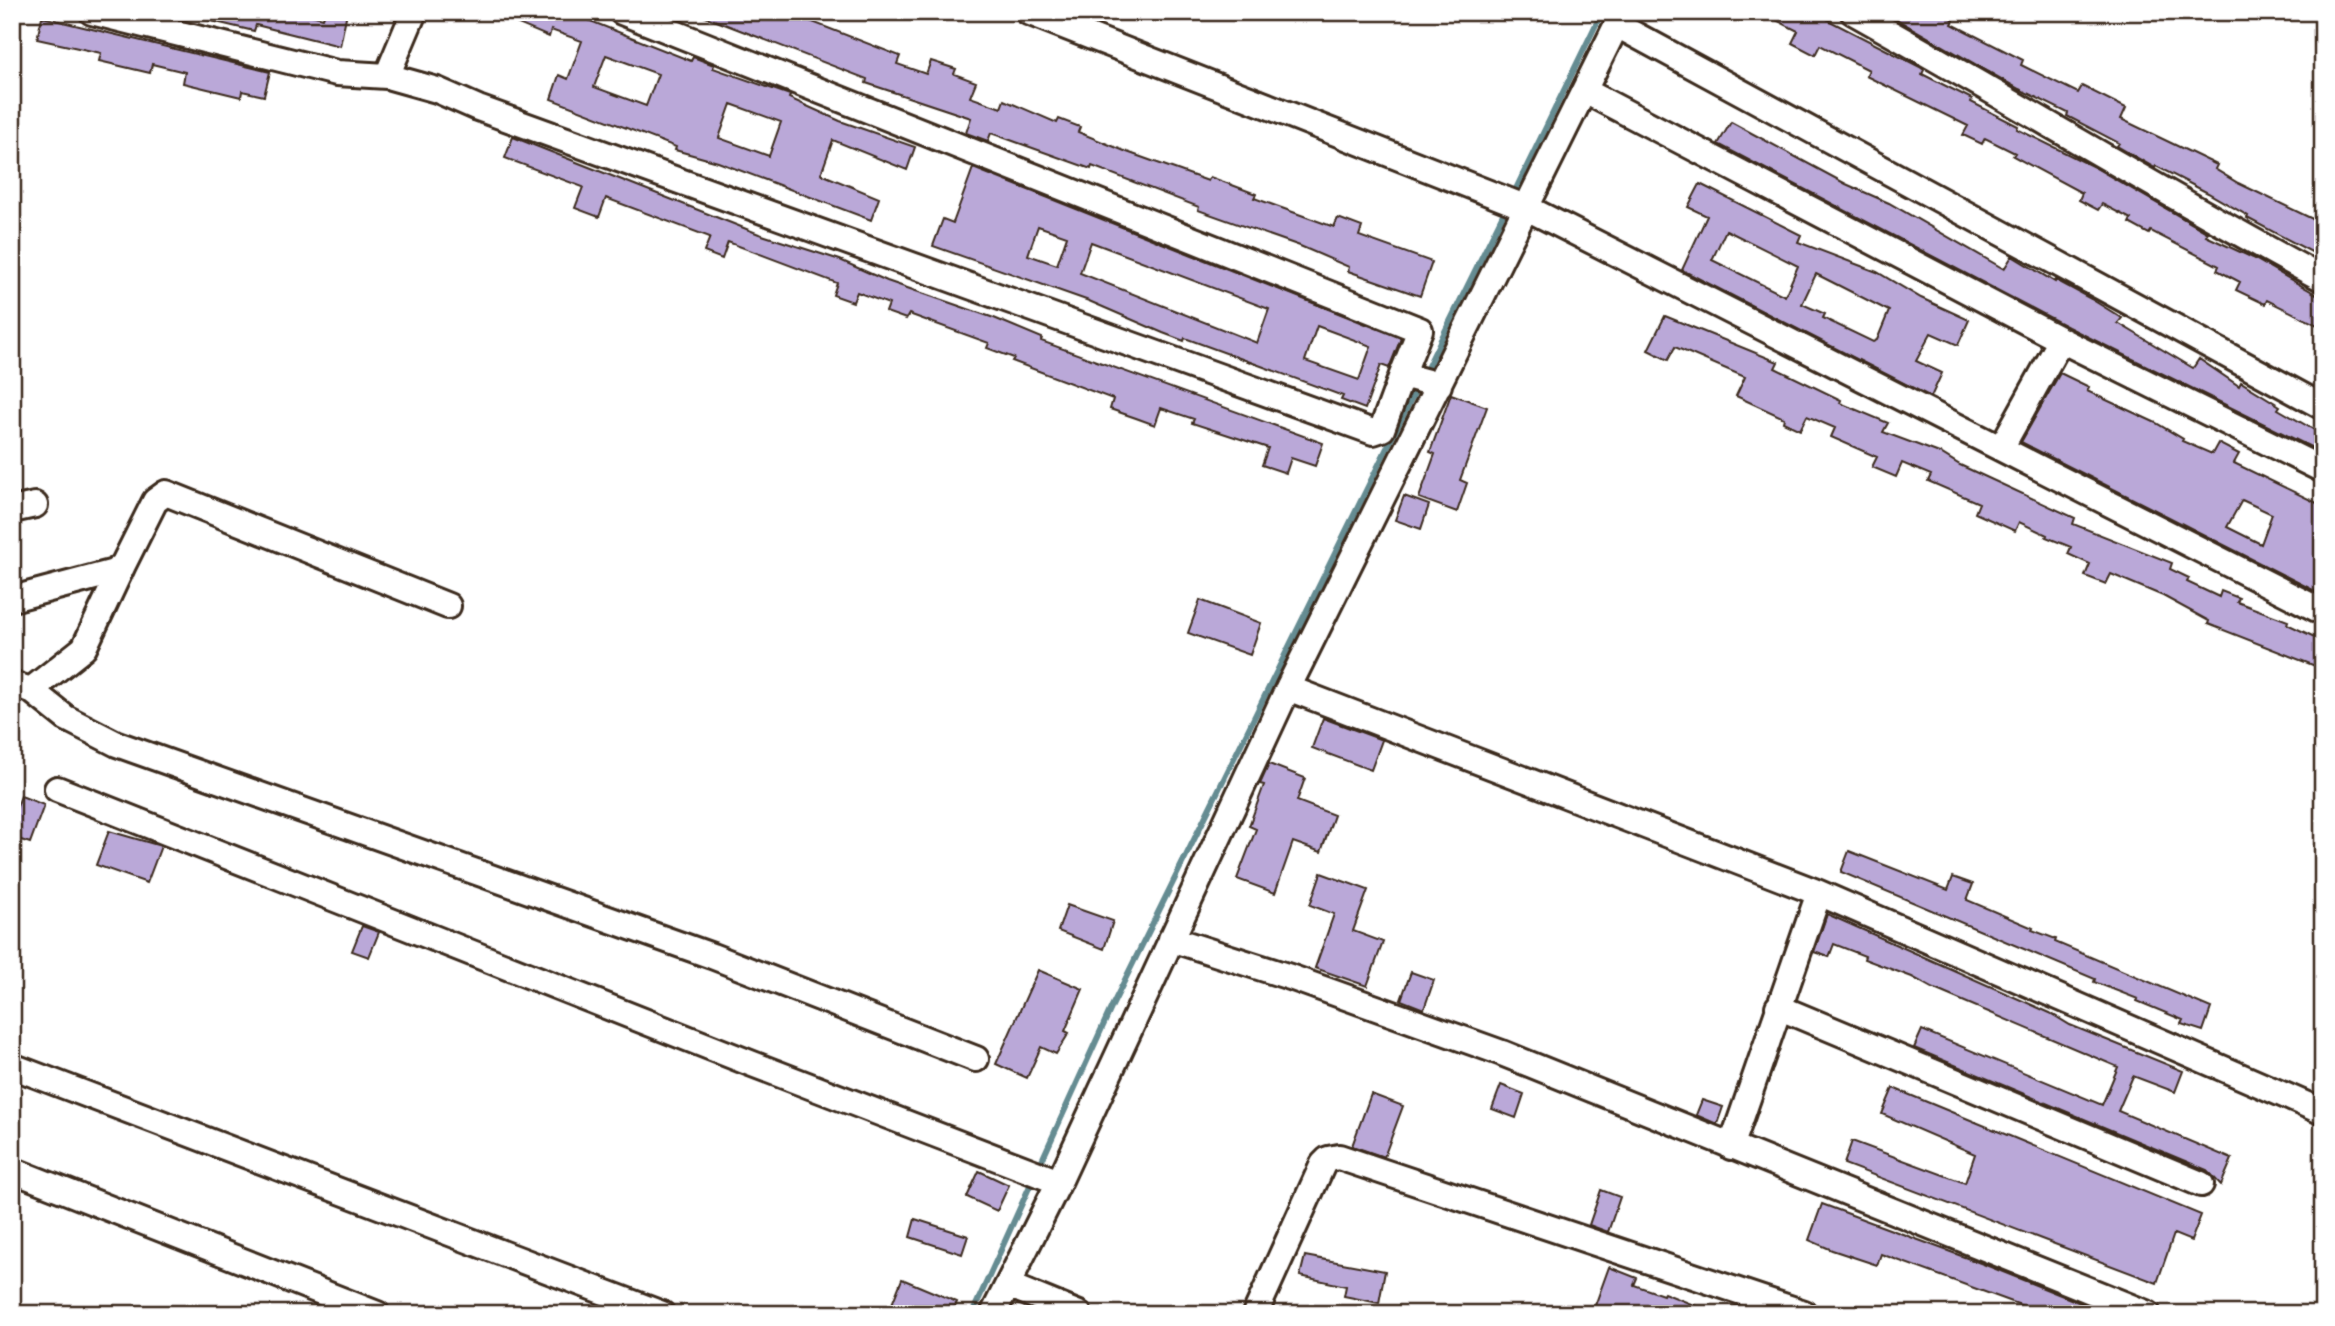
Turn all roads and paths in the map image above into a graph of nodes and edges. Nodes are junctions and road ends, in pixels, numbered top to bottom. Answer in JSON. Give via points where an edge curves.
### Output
{"nodes":[{"id":1,"x":92,"y":12,"type":"edge"},
{"id":2,"x":414,"y":12,"type":"edge"},
{"id":3,"x":622,"y":12,"type":"edge"},
{"id":4,"x":1028,"y":12,"type":"edge"},
{"id":5,"x":1853,"y":12,"type":"edge"},
{"id":6,"x":1620,"y":19,"type":"edge"},
{"id":7,"x":387,"y":76,"type":"junction"},
{"id":8,"x":1585,"y":91,"type":"junction"},
{"id":9,"x":1527,"y":208,"type":"junction"},
{"id":10,"x":2323,"y":279,"type":"edge"},
{"id":11,"x":2061,"y":340,"type":"junction"},
{"id":12,"x":1421,"y":380,"type":"junction"},
{"id":13,"x":2323,"y":407,"type":"edge"},
{"id":14,"x":2001,"y":448,"type":"junction"},
{"id":15,"x":2323,"y":470,"type":"edge"},
{"id":16,"x":122,"y":565,"type":"junction"},
{"id":17,"x":12,"y":599,"type":"edge"},
{"id":18,"x":448,"y":606,"type":"dead end"},
{"id":19,"x":2323,"y":612,"type":"edge"},
{"id":20,"x":22,"y":687,"type":"edge"},
{"id":21,"x":1287,"y":688,"type":"junction"},
{"id":22,"x":57,"y":789,"type":"dead end"},
{"id":23,"x":1819,"y":894,"type":"junction"},
{"id":24,"x":1171,"y":939,"type":"junction"},
{"id":25,"x":1778,"y":1007,"type":"junction"},
{"id":26,"x":976,"y":1059,"type":"dead end"},
{"id":27,"x":12,"y":1066,"type":"edge"},
{"id":28,"x":2323,"y":1112,"type":"edge"},
{"id":29,"x":1731,"y":1147,"type":"junction"},
{"id":30,"x":12,"y":1170,"type":"edge"},
{"id":31,"x":1046,"y":1176,"type":"junction"},
{"id":32,"x":2201,"y":1184,"type":"dead end"},
{"id":33,"x":1007,"y":1284,"type":"junction"},
{"id":34,"x":1804,"y":1312,"type":"edge"},
{"id":35,"x":377,"y":1314,"type":"edge"},
{"id":36,"x":662,"y":1314,"type":"edge"},
{"id":37,"x":993,"y":1314,"type":"edge"},
{"id":38,"x":1079,"y":1314,"type":"edge"},
{"id":39,"x":1255,"y":1314,"type":"edge"},
{"id":40,"x":2148,"y":1314,"type":"edge"}],
"edges":[{"from":1,"to":7,"type":"street","via":[[337,73]]},
{"from":2,"to":7,"type":"street"},
{"from":3,"to":12,"type":"street","via":[[1420,330]]},
{"from":4,"to":9,"type":"street"},
{"from":5,"to":10,"type":"street","via":[[2012,100],[2215,222]]},
{"from":6,"to":8,"type":"street"},
{"from":6,"to":13,"type":"street"},
{"from":7,"to":12,"type":"street","via":[[437,90],[1373,432],[1382,429]]},
{"from":8,"to":9,"type":"street"},
{"from":8,"to":11,"type":"street"},
{"from":9,"to":12,"type":"street"},
{"from":9,"to":14,"type":"street"},
{"from":11,"to":14,"type":"street"},
{"from":11,"to":15,"type":"street"},
{"from":12,"to":21,"type":"street"},
{"from":14,"to":19,"type":"street"},
{"from":16,"to":17,"type":"street","via":[[107,576]]},
{"from":16,"to":18,"type":"street","via":[[155,501],[166,493]]},
{"from":16,"to":20,"type":"street","via":[[84,648]]},
{"from":20,"to":26,"type":"street","via":[[66,718],[117,744],[699,951]]},
{"from":21,"to":23,"type":"street"},
{"from":21,"to":24,"type":"street"},
{"from":22,"to":31,"type":"street"},
{"from":23,"to":25,"type":"street"},
{"from":23,"to":28,"type":"street"},
{"from":24,"to":29,"type":"street","via":[[1502,1053]]},
{"from":24,"to":31,"type":"street"},
{"from":25,"to":29,"type":"street"},
{"from":25,"to":32,"type":"street"},
{"from":27,"to":36,"type":"street"},
{"from":29,"to":40,"type":"street"},
{"from":30,"to":35,"type":"street"},
{"from":31,"to":33,"type":"street"},
{"from":33,"to":37,"type":"street"},
{"from":33,"to":38,"type":"street"},
{"from":34,"to":39,"type":"street","via":[[1339,1157],[1323,1164]]}]}
